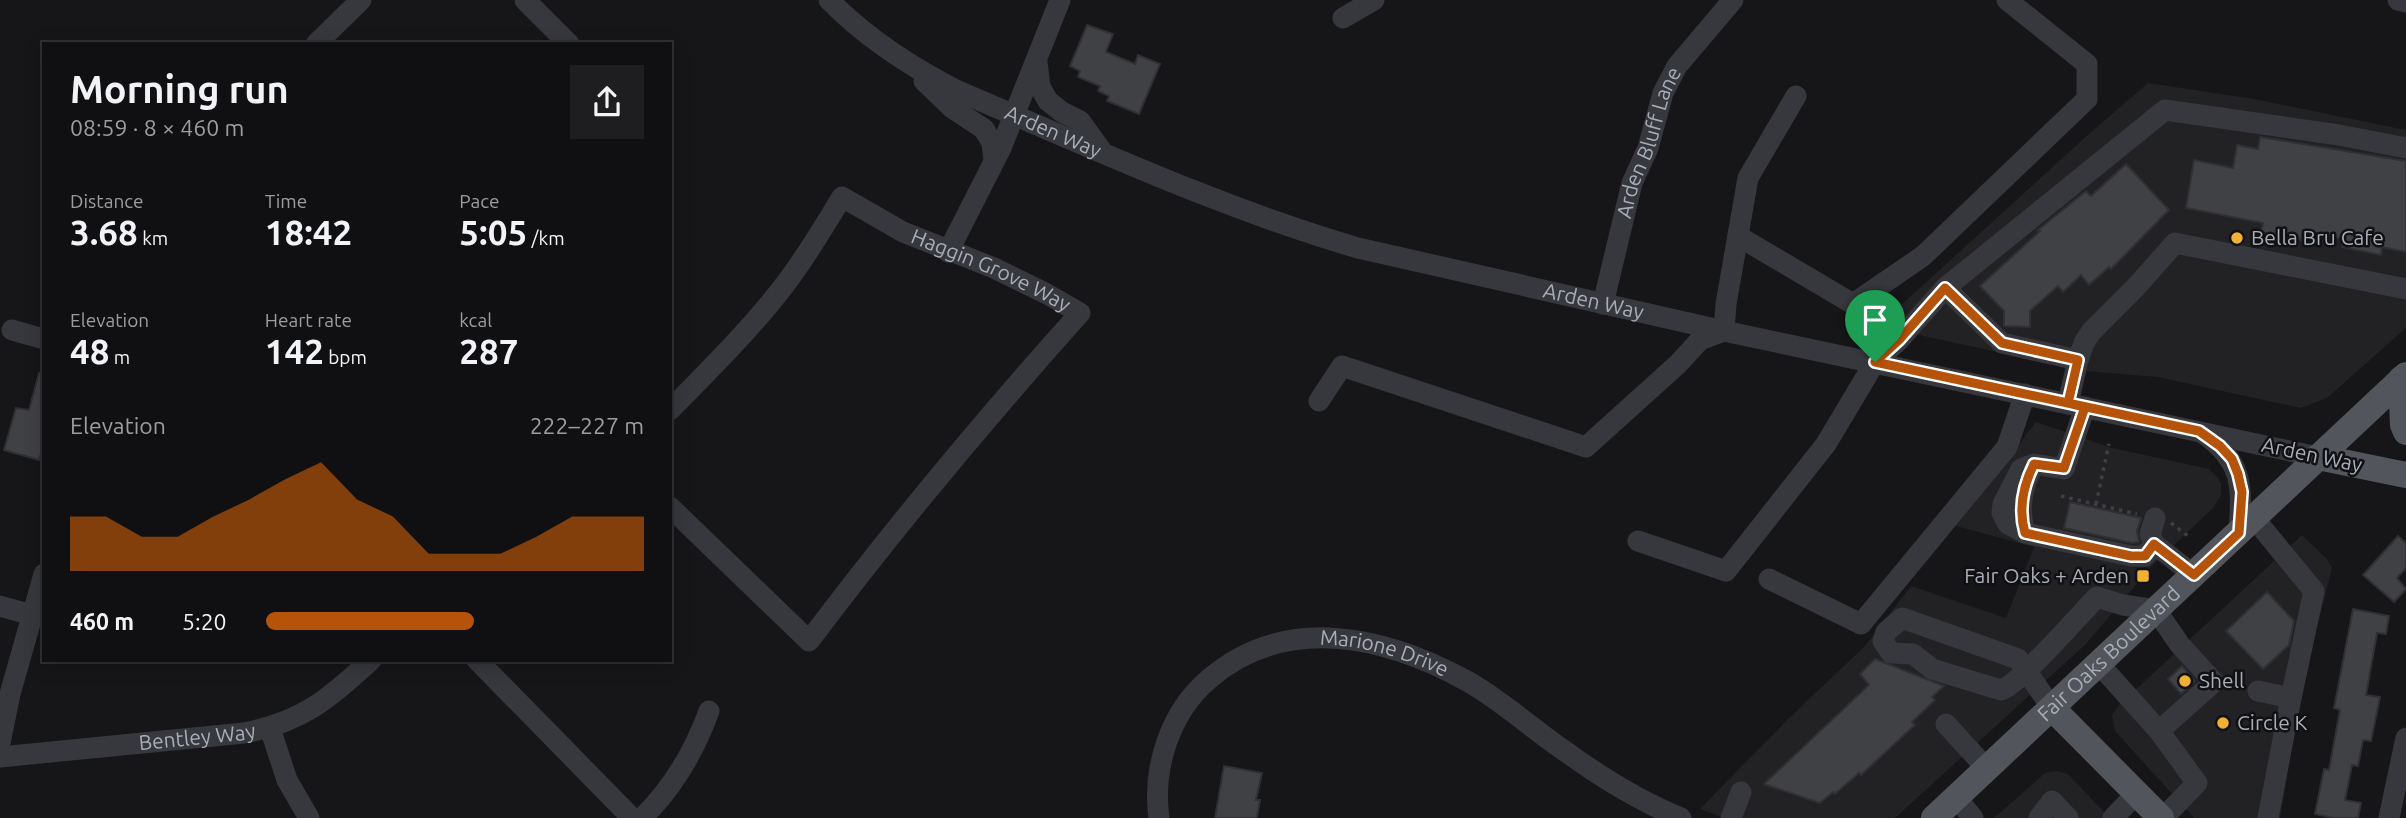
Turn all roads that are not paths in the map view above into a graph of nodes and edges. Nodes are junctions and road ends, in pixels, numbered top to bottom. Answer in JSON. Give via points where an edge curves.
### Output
{"nodes":[{"id":1,"x":361,"y":0,"type":"edge"},
{"id":2,"x":525,"y":0,"type":"edge"},
{"id":3,"x":829,"y":0,"type":"edge"},
{"id":4,"x":1060,"y":0,"type":"edge"},
{"id":5,"x":1374,"y":0,"type":"edge"},
{"id":6,"x":1733,"y":0,"type":"edge"},
{"id":7,"x":2007,"y":0,"type":"edge"},
{"id":8,"x":2398,"y":0,"type":"edge"},
{"id":9,"x":2406,"y":2,"type":"edge"},
{"id":10,"x":1343,"y":18,"type":"dead end"},
{"id":11,"x":318,"y":42,"type":"edge"},
{"id":12,"x":567,"y":42,"type":"edge"},
{"id":13,"x":1037,"y":55,"type":"junction"},
{"id":14,"x":906,"y":62,"type":"junction"},
{"id":15,"x":1796,"y":96,"type":"dead end"},
{"id":16,"x":1014,"y":115,"type":"junction"},
{"id":17,"x":2406,"y":148,"type":"edge"},
{"id":18,"x":1102,"y":152,"type":"junction"},
{"id":19,"x":994,"y":161,"type":"junction"},
{"id":20,"x":1738,"y":236,"type":"junction"},
{"id":21,"x":948,"y":252,"type":"junction"},
{"id":22,"x":1945,"y":288,"type":"junction"},
{"id":23,"x":2406,"y":289,"type":"edge"},
{"id":24,"x":1603,"y":304,"type":"junction"},
{"id":25,"x":12,"y":330,"type":"dead end"},
{"id":26,"x":1724,"y":331,"type":"junction"},
{"id":27,"x":42,"y":338,"type":"edge"},
{"id":28,"x":2078,"y":360,"type":"junction"},
{"id":29,"x":1875,"y":362,"type":"junction"},
{"id":30,"x":2403,"y":377,"type":"edge"},
{"id":31,"x":2025,"y":394,"type":"junction"},
{"id":32,"x":1319,"y":401,"type":"dead end"},
{"id":33,"x":2076,"y":405,"type":"junction"},
{"id":34,"x":672,"y":408,"type":"edge"},
{"id":35,"x":2199,"y":431,"type":"junction"},
{"id":36,"x":2406,"y":432,"type":"edge"},
{"id":37,"x":2318,"y":457,"type":"junction"},
{"id":38,"x":2406,"y":475,"type":"edge"},
{"id":39,"x":672,"y":509,"type":"edge"},
{"id":40,"x":2155,"y":518,"type":"road end"},
{"id":41,"x":2247,"y":526,"type":"junction"},
{"id":42,"x":1638,"y":541,"type":"dead end"},
{"id":43,"x":2150,"y":550,"type":"junction"},
{"id":44,"x":2194,"y":575,"type":"junction"},
{"id":45,"x":1769,"y":579,"type":"dead end"},
{"id":46,"x":42,"y":581,"type":"edge"},
{"id":47,"x":0,"y":606,"type":"edge"},
{"id":48,"x":2156,"y":610,"type":"junction"},
{"id":49,"x":32,"y":615,"type":"junction"},
{"id":50,"x":369,"y":662,"type":"edge"},
{"id":51,"x":479,"y":662,"type":"edge"},
{"id":52,"x":2099,"y":664,"type":"junction"},
{"id":53,"x":2027,"y":671,"type":"junction"},
{"id":54,"x":2258,"y":691,"type":"dead end"},
{"id":55,"x":2291,"y":698,"type":"junction"},
{"id":56,"x":2052,"y":708,"type":"junction"},
{"id":57,"x":709,"y":711,"type":"dead end"},
{"id":58,"x":1946,"y":724,"type":"dead end"},
{"id":59,"x":270,"y":728,"type":"junction"},
{"id":60,"x":2159,"y":731,"type":"junction"},
{"id":61,"x":2406,"y":737,"type":"edge"},
{"id":62,"x":0,"y":743,"type":"edge"},
{"id":63,"x":0,"y":757,"type":"edge"},
{"id":64,"x":1987,"y":769,"type":"junction"},
{"id":65,"x":1741,"y":792,"type":"dead end"},
{"id":66,"x":2137,"y":793,"type":"junction"},
{"id":67,"x":1956,"y":797,"type":"junction"},
{"id":68,"x":309,"y":818,"type":"edge"},
{"id":69,"x":632,"y":818,"type":"edge"},
{"id":70,"x":642,"y":818,"type":"edge"},
{"id":71,"x":1159,"y":818,"type":"edge"},
{"id":72,"x":1681,"y":818,"type":"edge"},
{"id":73,"x":1731,"y":818,"type":"edge"},
{"id":74,"x":1934,"y":818,"type":"edge"},
{"id":75,"x":1973,"y":818,"type":"edge"},
{"id":76,"x":2039,"y":818,"type":"edge"},
{"id":77,"x":2068,"y":818,"type":"edge"},
{"id":78,"x":2113,"y":818,"type":"edge"},
{"id":79,"x":2162,"y":818,"type":"edge"},
{"id":80,"x":2268,"y":818,"type":"edge"},
{"id":81,"x":2389,"y":818,"type":"edge"}],
"edges":[{"from":1,"to":11,"type":"street"},
{"from":2,"to":12,"type":"street"},
{"from":3,"to":14,"type":"street","name":"Arden Way"},
{"from":4,"to":13,"type":"street"},
{"from":5,"to":10,"type":"street"},
{"from":6,"to":24,"type":"street","name":"Arden Bluff Lane","via":[[1677,66],[1662,93],[1648,148],[1632,183]]},
{"from":7,"to":20,"type":"street","via":[[2087,64],[2087,99],[1923,257],[1853,303]]},
{"from":8,"to":9,"type":"street"},
{"from":13,"to":16,"type":"street"},
{"from":13,"to":18,"type":"street","via":[[1040,88],[1048,101],[1080,121]]},
{"from":14,"to":16,"type":"street","name":"Arden Way"},
{"from":14,"to":19,"type":"street","via":[[944,100],[984,129]]},
{"from":15,"to":20,"type":"street","via":[[1748,178]]},
{"from":16,"to":18,"type":"street","name":"Arden Way"},
{"from":16,"to":19,"type":"street"},
{"from":17,"to":22,"type":"street","via":[[2165,110]]},
{"from":18,"to":24,"type":"street","name":"Arden Way","via":[[1302,232]]},
{"from":19,"to":21,"type":"street"},
{"from":20,"to":26,"type":"street"},
{"from":21,"to":34,"type":"street","name":"Haggin Grove Way","via":[[842,197],[777,295]]},
{"from":21,"to":39,"type":"street","name":"Haggin Grove Way","via":[[994,268],[1080,313],[922,495],[809,641]]},
{"from":22,"to":28,"type":"street","via":[[2002,343]]},
{"from":22,"to":29,"type":"street"},
{"from":23,"to":28,"type":"street","via":[[2175,243],[2091,332]]},
{"from":24,"to":26,"type":"street","name":"Arden Way"},
{"from":25,"to":27,"type":"street"},
{"from":26,"to":29,"type":"street","name":"Arden Way"},
{"from":26,"to":32,"type":"street","via":[[1700,340],[1586,447],[1342,366]]},
{"from":28,"to":33,"type":"street"},
{"from":29,"to":31,"type":"street","name":"Arden Way"},
{"from":29,"to":42,"type":"street","via":[[1826,444],[1726,571]]},
{"from":30,"to":36,"type":"main road"},
{"from":30,"to":37,"type":"main road","name":"Fair Oaks Boulevard"},
{"from":31,"to":33,"type":"street","name":"Arden Way"},
{"from":31,"to":45,"type":"street","via":[[2007,447],[1861,624]]},
{"from":33,"to":35,"type":"street","name":"Arden Way"},
{"from":33,"to":43,"type":"street","via":[[2064,468],[2034,464],[2021,469],[2002,513],[2008,524],[2025,533],[2131,556]]},
{"from":35,"to":37,"type":"street","name":"Arden Way"},
{"from":35,"to":41,"type":"street","via":[[2232,459]]},
{"from":37,"to":38,"type":"main road","name":"Arden Way"},
{"from":37,"to":41,"type":"main road","name":"Fair Oaks Boulevard"},
{"from":40,"to":43,"type":"street"},
{"from":41,"to":44,"type":"main road","name":"Fair Oaks Boulevard"},
{"from":41,"to":55,"type":"street","via":[[2314,590]]},
{"from":43,"to":44,"type":"street"},
{"from":44,"to":48,"type":"main road","name":"Fair Oaks Boulevard"},
{"from":46,"to":49,"type":"street"},
{"from":47,"to":49,"type":"street"},
{"from":48,"to":52,"type":"main road","name":"Fair Oaks Boulevard"},
{"from":48,"to":53,"type":"street","via":[[2097,597]]},
{"from":48,"to":60,"type":"street","via":[[2214,682]]},
{"from":49,"to":62,"type":"street"},
{"from":50,"to":59,"type":"street","name":"Bentley Way","via":[[318,706]]},
{"from":51,"to":69,"type":"street"},
{"from":52,"to":56,"type":"main road","name":"Fair Oaks Boulevard"},
{"from":52,"to":60,"type":"street"},
{"from":53,"to":53,"type":"street","via":[[2018,659],[1902,618],[1883,641],[1891,653],[1913,654],[1932,669],[2001,690]]},
{"from":53,"to":56,"type":"street"},
{"from":54,"to":55,"type":"street"},
{"from":55,"to":80,"type":"street"},
{"from":56,"to":64,"type":"main road","name":"Fair Oaks Boulevard"},
{"from":56,"to":66,"type":"main road"},
{"from":57,"to":70,"type":"street","via":[[688,760]]},
{"from":58,"to":64,"type":"street"},
{"from":59,"to":63,"type":"street","name":"Bentley Way"},
{"from":59,"to":68,"type":"street","via":[[287,780]]},
{"from":60,"to":79,"type":"street","via":[[2197,783]]},
{"from":61,"to":81,"type":"street"},
{"from":64,"to":67,"type":"main road","name":"Fair Oaks Boulevard"},
{"from":65,"to":73,"type":"street"},
{"from":66,"to":78,"type":"street"},
{"from":66,"to":79,"type":"main road"},
{"from":67,"to":74,"type":"main road","name":"Fair Oaks Boulevard"},
{"from":67,"to":75,"type":"street"},
{"from":71,"to":72,"type":"street","name":"Marione Drive","via":[[1158,778],[1164,750],[1197,690],[1240,656],[1279,641],[1307,637],[1361,642],[1434,665],[1500,703],[1597,774]]},
{"from":76,"to":77,"type":"street","via":[[2052,802]]}]}
